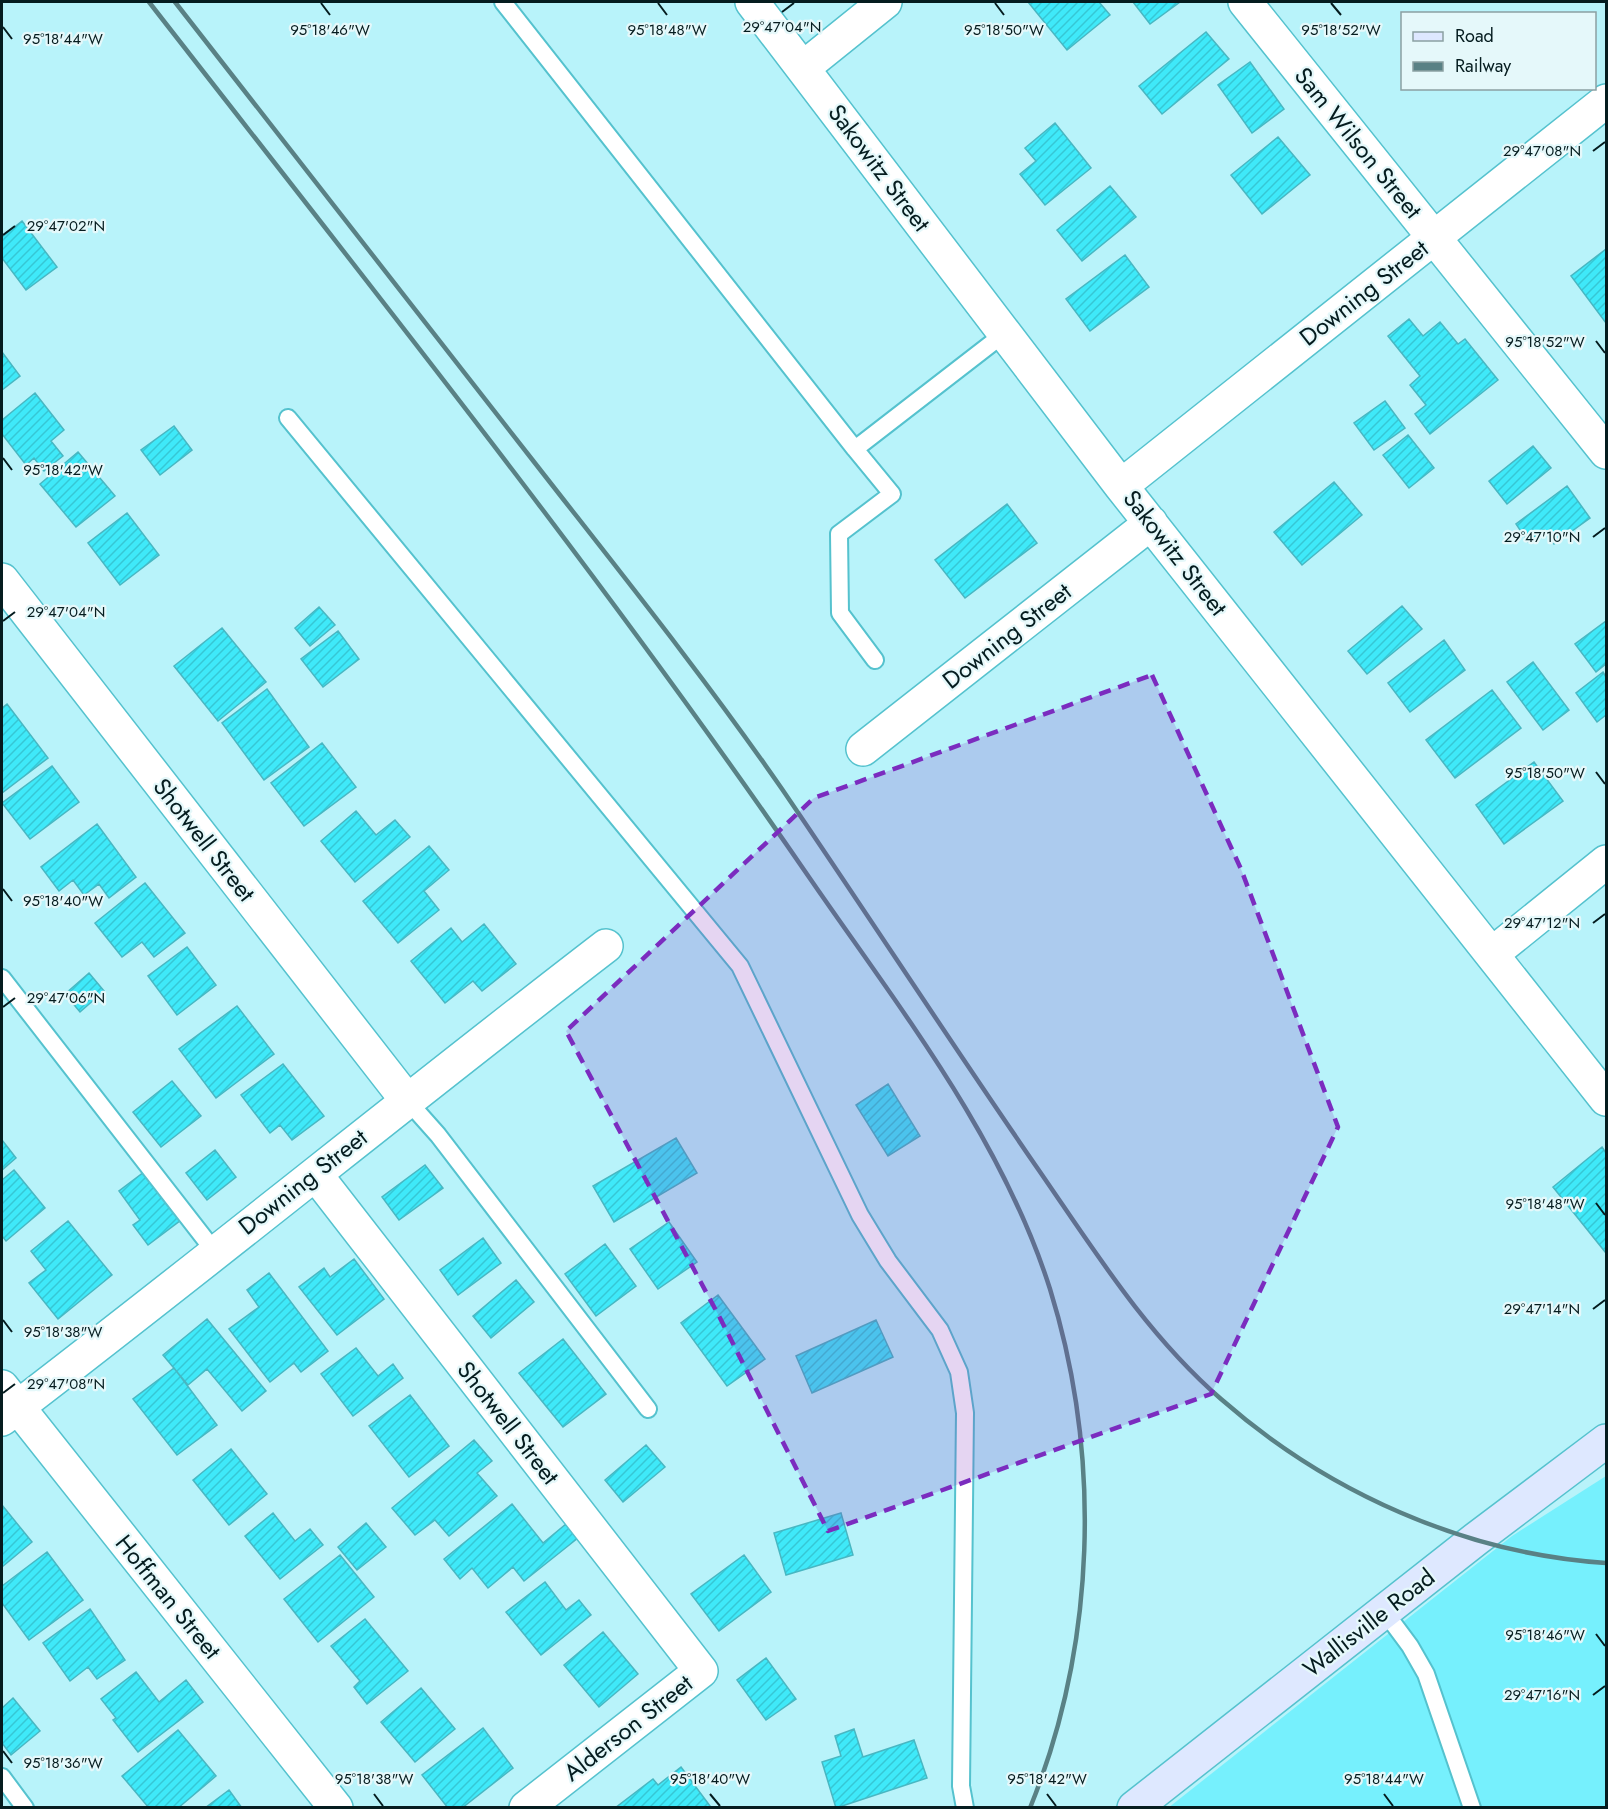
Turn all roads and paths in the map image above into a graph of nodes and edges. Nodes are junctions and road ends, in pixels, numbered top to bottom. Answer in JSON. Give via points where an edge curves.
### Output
{"nodes":[{"id":1,"x":503,"y":2,"type":"edge"},
{"id":2,"x":752,"y":2,"type":"edge"},
{"id":3,"x":885,"y":2,"type":"edge"},
{"id":4,"x":1245,"y":2,"type":"edge"},
{"id":5,"x":803,"y":68,"type":"junction"},
{"id":6,"x":1606,"y":101,"type":"edge"},
{"id":7,"x":1434,"y":238,"type":"junction"},
{"id":8,"x":1005,"y":333,"type":"junction"},
{"id":9,"x":288,"y":418,"type":"dead end"},
{"id":10,"x":855,"y":449,"type":"junction"},
{"id":11,"x":1606,"y":452,"type":"edge"},
{"id":12,"x":1121,"y":486,"type":"junction"},
{"id":13,"x":1151,"y":523,"type":"junction"},
{"id":14,"x":2,"y":580,"type":"edge"},
{"id":15,"x":874,"y":660,"type":"dead end"},
{"id":16,"x":863,"y":749,"type":"dead end"},
{"id":17,"x":1606,"y":862,"type":"edge"},
{"id":18,"x":606,"y":946,"type":"dead end"},
{"id":19,"x":1492,"y":954,"type":"junction"},
{"id":20,"x":2,"y":978,"type":"edge"},
{"id":21,"x":406,"y":1099,"type":"junction"},
{"id":22,"x":1606,"y":1099,"type":"edge"},
{"id":23,"x":316,"y":1175,"type":"junction"},
{"id":24,"x":215,"y":1252,"type":"junction"},
{"id":25,"x":7,"y":1404,"type":"edge"},
{"id":26,"x":648,"y":1409,"type":"dead end"},
{"id":27,"x":1606,"y":1441,"type":"edge"},
{"id":28,"x":1384,"y":1611,"type":"junction"},
{"id":29,"x":701,"y":1671,"type":"joint"},
{"id":30,"x":2,"y":1777,"type":"edge"},
{"id":31,"x":25,"y":1808,"type":"edge"},
{"id":32,"x":336,"y":1808,"type":"edge"},
{"id":33,"x":526,"y":1808,"type":"edge"},
{"id":34,"x":965,"y":1808,"type":"edge"},
{"id":35,"x":1134,"y":1808,"type":"edge"},
{"id":36,"x":1472,"y":1808,"type":"edge"}],
"edges":[{"from":1,"to":10,"type":"lane"},
{"from":2,"to":5,"type":"street","name":"Sakowitz Street"},
{"from":3,"to":5,"type":"street"},
{"from":4,"to":7,"type":"street","name":"Sam Wilson Street"},
{"from":5,"to":8,"type":"street","name":"Sakowitz Street"},
{"from":6,"to":7,"type":"street","name":"Downing Street"},
{"from":7,"to":11,"type":"street","name":"Sam Wilson Street"},
{"from":7,"to":12,"type":"street","name":"Downing Street"},
{"from":8,"to":10,"type":"lane"},
{"from":8,"to":12,"type":"street","name":"Sakowitz Street"},
{"from":9,"to":34,"type":"lane","via":[[740,966],[860,1215],[888,1261],[940,1330],[959,1372],[965,1413],[961,1786]]},
{"from":10,"to":15,"type":"lane","via":[[892,494],[840,534],[840,613]]},
{"from":12,"to":13,"type":"street","name":"Sakowitz Street"},
{"from":13,"to":16,"type":"street","name":"Downing Street"},
{"from":13,"to":19,"type":"street","name":"Sakowitz Street"},
{"from":14,"to":21,"type":"street","name":"Shotwell Street"},
{"from":17,"to":19,"type":"street"},
{"from":18,"to":21,"type":"street","name":"Downing Street"},
{"from":19,"to":22,"type":"street","name":"Sakowitz Street"},
{"from":20,"to":24,"type":"lane"},
{"from":21,"to":23,"type":"street","name":"Downing Street"},
{"from":21,"to":26,"type":"lane","via":[[438,1135]]},
{"from":23,"to":24,"type":"street","name":"Downing Street"},
{"from":23,"to":29,"type":"street","name":"Shotwell Street"},
{"from":24,"to":25,"type":"street","name":"Downing Street"},
{"from":25,"to":32,"type":"street","name":"Hoffman Street"},
{"from":27,"to":28,"type":"main road","name":"Wallisville Road"},
{"from":28,"to":35,"type":"main road","name":"Wallisville Road"},
{"from":28,"to":36,"type":"lane","via":[[1426,1674]]},
{"from":29,"to":33,"type":"street","name":"Alderson Street"},
{"from":30,"to":31,"type":"lane"}]}
